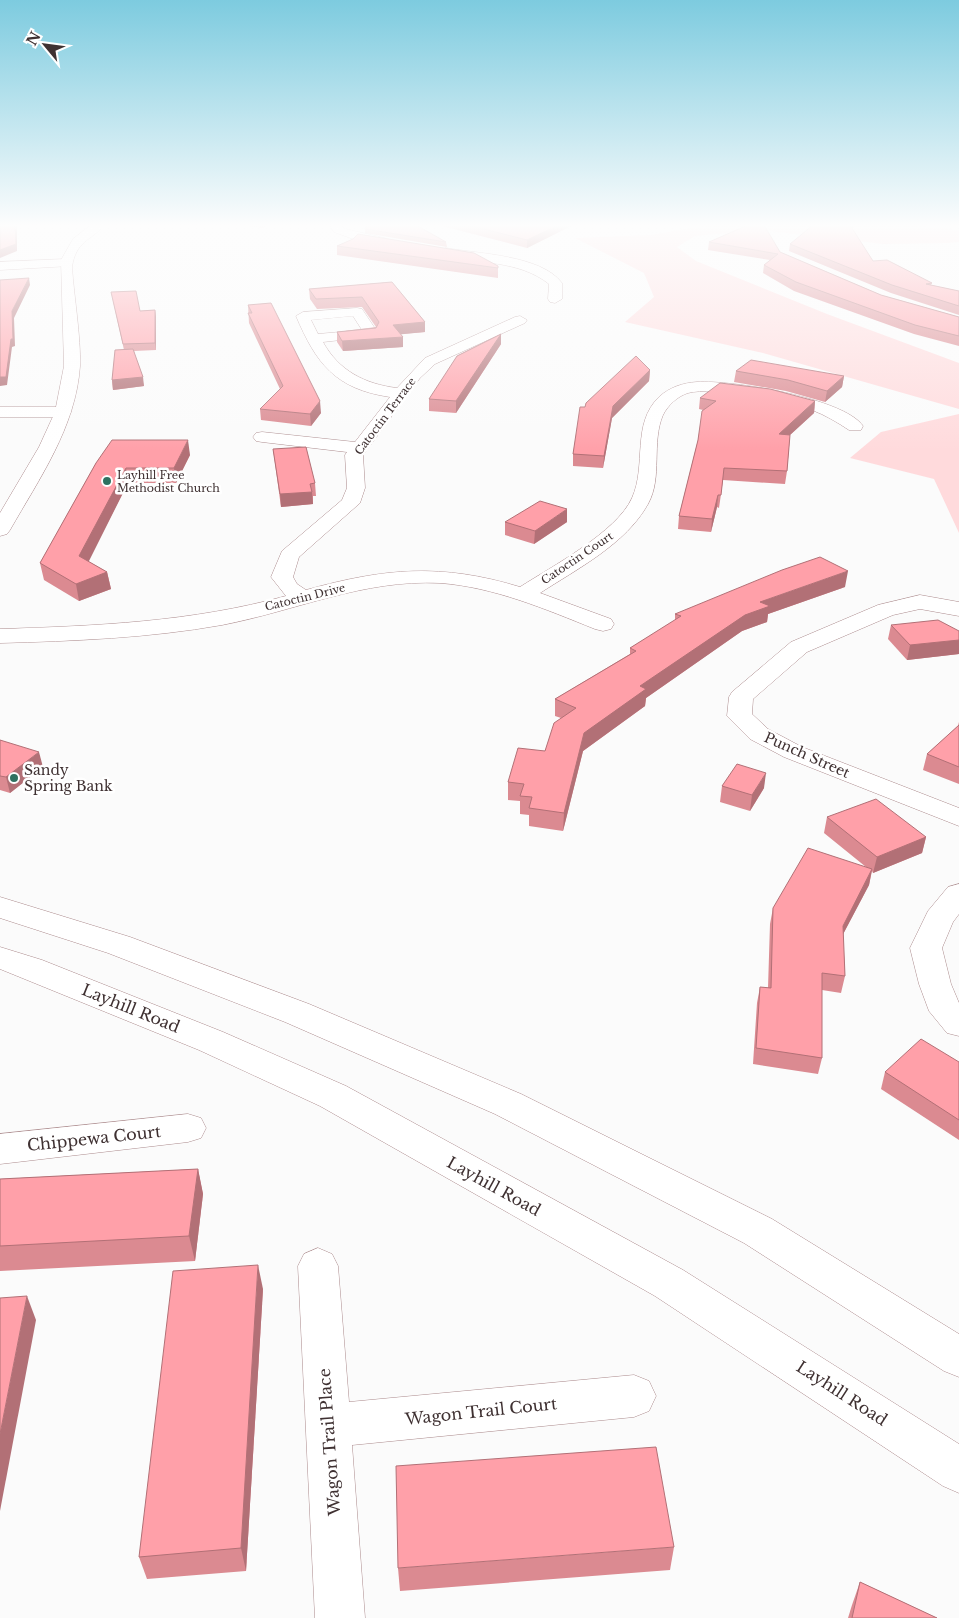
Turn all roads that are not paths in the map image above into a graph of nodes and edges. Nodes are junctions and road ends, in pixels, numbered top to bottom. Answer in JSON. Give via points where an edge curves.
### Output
{"nodes":[{"id":1,"x":68,"y":301,"type":"edge"},
{"id":2,"x":520,"y":320,"type":"dead end"},
{"id":3,"x":312,"y":339,"type":"dead end"},
{"id":4,"x":402,"y":394,"type":"junction"},
{"id":5,"x":0,"y":412,"type":"edge"},
{"id":6,"x":63,"y":412,"type":"junction"},
{"id":7,"x":855,"y":426,"type":"dead end"},
{"id":8,"x":262,"y":437,"type":"dead end"},
{"id":9,"x":360,"y":448,"type":"junction"},
{"id":10,"x":0,"y":530,"type":"edge"},
{"id":11,"x":525,"y":593,"type":"junction"},
{"id":12,"x":302,"y":597,"type":"junction"},
{"id":13,"x":959,"y":609,"type":"edge"},
{"id":14,"x":603,"y":624,"type":"dead end"},
{"id":15,"x":0,"y":636,"type":"edge"},
{"id":16,"x":959,"y":818,"type":"edge"},
{"id":17,"x":959,"y":894,"type":"edge"},
{"id":18,"x":0,"y":907,"type":"edge"},
{"id":19,"x":0,"y":958,"type":"edge"},
{"id":20,"x":959,"y":1024,"type":"edge"},
{"id":21,"x":188,"y":1128,"type":"dead end"},
{"id":22,"x":0,"y":1148,"type":"edge"},
{"id":23,"x":318,"y":1266,"type":"dead end"},
{"id":24,"x":959,"y":1357,"type":"edge"},
{"id":25,"x":634,"y":1396,"type":"dead end"},
{"id":26,"x":329,"y":1426,"type":"junction"},
{"id":27,"x":959,"y":1470,"type":"edge"},
{"id":28,"x":340,"y":1618,"type":"edge"}],
"edges":[{"from":1,"to":6,"type":"street","via":[[72,366]]},
{"from":2,"to":4,"type":"street","name":"Catoctin Terrace","via":[[430,362]]},
{"from":3,"to":4,"type":"street","via":[[332,365],[359,386]]},
{"from":4,"to":9,"type":"street","name":"Catoctin Terrace"},
{"from":5,"to":6,"type":"street"},
{"from":6,"to":10,"type":"street","via":[[48,447]]},
{"from":7,"to":11,"type":"street","name":"Catoctin Court","via":[[814,405],[721,387],[688,388],[665,398],[653,419],[646,456],[646,484],[639,503],[616,531]]},
{"from":8,"to":9,"type":"street"},
{"from":9,"to":12,"type":"street","name":"Catoctin Terrace","via":[[354,455],[356,488],[350,503],[289,555],[282,577],[289,588]]},
{"from":11,"to":12,"type":"street","name":"Catoctin Drive","via":[[440,577],[394,577]]},
{"from":11,"to":14,"type":"street","name":"Catoctin Drive"},
{"from":12,"to":15,"type":"street","name":"Catoctin Drive","via":[[224,618],[167,626],[76,634]]},
{"from":13,"to":16,"type":"street","name":"Punch Street","via":[[920,602],[886,610],[799,647],[741,697],[739,716],[759,734],[793,752]]},
{"from":17,"to":20,"type":"street","via":[[939,918],[926,948],[946,1011]]},
{"from":18,"to":24,"type":"street","via":[[119,945],[288,1010],[508,1104],[758,1231]]},
{"from":19,"to":27,"type":"street","name":"Layhill Road","via":[[211,1041],[333,1096],[669,1283]]},
{"from":21,"to":22,"type":"street","name":"Chippewa Court"},
{"from":23,"to":26,"type":"street","name":"Wagon Trail Place"},
{"from":25,"to":26,"type":"street","name":"Wagon Trail Court"},
{"from":26,"to":28,"type":"street","name":"Wagon Trail Place"}]}
